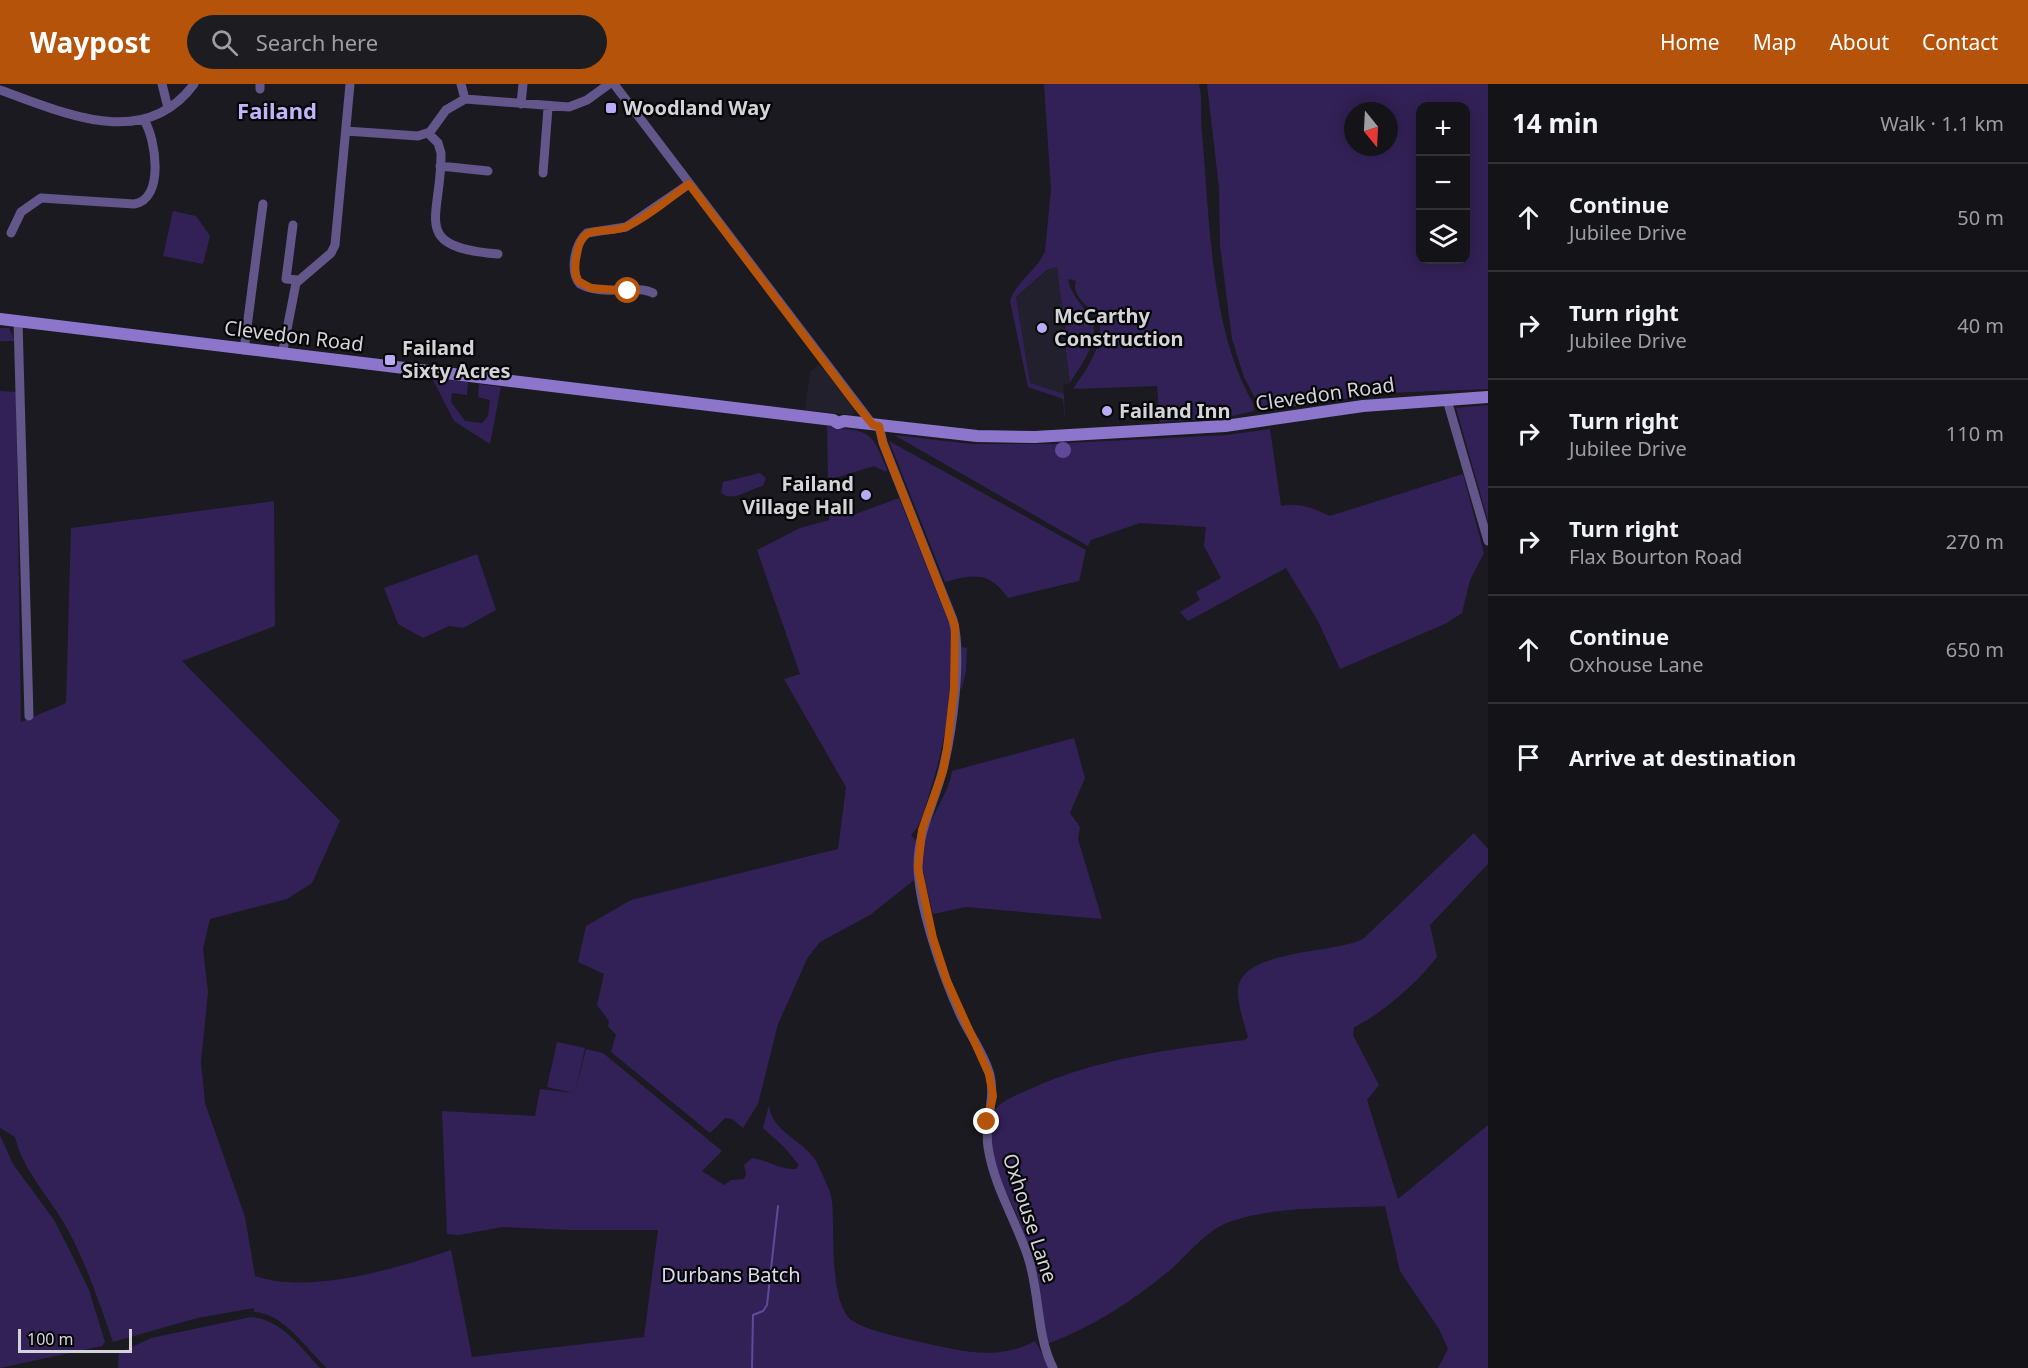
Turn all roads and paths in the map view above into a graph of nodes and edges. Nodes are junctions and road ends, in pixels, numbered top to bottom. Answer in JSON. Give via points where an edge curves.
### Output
{"nodes":[{"id":1,"x":162,"y":84,"type":"edge"},
{"id":2,"x":194,"y":84,"type":"edge"},
{"id":3,"x":350,"y":84,"type":"edge"},
{"id":4,"x":461,"y":84,"type":"edge"},
{"id":5,"x":523,"y":84,"type":"edge"},
{"id":6,"x":609,"y":84,"type":"edge"},
{"id":7,"x":614,"y":84,"type":"edge"},
{"id":8,"x":0,"y":90,"type":"edge"},
{"id":9,"x":465,"y":99,"type":"junction"},
{"id":10,"x":521,"y":104,"type":"junction"},
{"id":11,"x":168,"y":108,"type":"junction"},
{"id":12,"x":548,"y":108,"type":"junction"},
{"id":13,"x":144,"y":120,"type":"junction"},
{"id":14,"x":346,"y":131,"type":"junction"},
{"id":15,"x":428,"y":133,"type":"junction"},
{"id":16,"x":440,"y":166,"type":"junction"},
{"id":17,"x":543,"y":173,"type":"dead end"},
{"id":18,"x":483,"y":174,"type":"dead end"},
{"id":19,"x":689,"y":184,"type":"junction"},
{"id":20,"x":263,"y":204,"type":"dead end"},
{"id":21,"x":293,"y":225,"type":"dead end"},
{"id":22,"x":12,"y":226,"type":"dead end"},
{"id":23,"x":578,"y":226,"type":"dead end"},
{"id":24,"x":586,"y":235,"type":"junction"},
{"id":25,"x":493,"y":257,"type":"dead end"},
{"id":26,"x":298,"y":280,"type":"junction"},
{"id":27,"x":653,"y":293,"type":"dead end"},
{"id":28,"x":0,"y":319,"type":"edge"},
{"id":29,"x":18,"y":321,"type":"junction"},
{"id":30,"x":244,"y":350,"type":"junction"},
{"id":31,"x":282,"y":355,"type":"junction"},
{"id":32,"x":1488,"y":397,"type":"edge"},
{"id":33,"x":1447,"y":400,"type":"junction"},
{"id":34,"x":872,"y":425,"type":"junction"},
{"id":35,"x":1488,"y":541,"type":"edge"},
{"id":36,"x":29,"y":716,"type":"dead end"},
{"id":37,"x":1053,"y":1368,"type":"edge"}],
"edges":[{"from":1,"to":11,"type":"street"},
{"from":2,"to":11,"type":"street"},
{"from":3,"to":14,"type":"street"},
{"from":4,"to":9,"type":"street"},
{"from":5,"to":10,"type":"street"},
{"from":6,"to":12,"type":"street","via":[[578,105]]},
{"from":7,"to":19,"type":"street"},
{"from":8,"to":13,"type":"street","via":[[95,121]]},
{"from":9,"to":10,"type":"street"},
{"from":9,"to":15,"type":"street","via":[[446,110]]},
{"from":10,"to":12,"type":"street"},
{"from":11,"to":13,"type":"street"},
{"from":12,"to":17,"type":"street","via":[[549,147]]},
{"from":13,"to":22,"type":"street","via":[[153,143],[154,173],[146,200],[134,204],[41,198],[28,205]]},
{"from":14,"to":15,"type":"street","via":[[414,136]]},
{"from":14,"to":26,"type":"street","via":[[335,244],[331,253]]},
{"from":15,"to":16,"type":"street","via":[[440,147]]},
{"from":16,"to":18,"type":"street"},
{"from":16,"to":25,"type":"street","via":[[435,216],[438,234],[458,249]]},
{"from":19,"to":24,"type":"street","via":[[626,227]]},
{"from":19,"to":34,"type":"street"},
{"from":20,"to":30,"type":"street"},
{"from":21,"to":26,"type":"street","via":[[286,279]]},
{"from":23,"to":24,"type":"street"},
{"from":24,"to":27,"type":"street","via":[[579,242],[576,257],[575,275],[580,284],[625,291],[644,285]]},
{"from":26,"to":31,"type":"street"},
{"from":28,"to":29,"type":"main road","name":"Clevedon Road"},
{"from":29,"to":30,"type":"main road","name":"Clevedon Road"},
{"from":29,"to":36,"type":"street"},
{"from":30,"to":31,"type":"main road","name":"Clevedon Road"},
{"from":31,"to":34,"type":"main road","name":"Clevedon Road"},
{"from":32,"to":33,"type":"main road","name":"Clevedon Road"},
{"from":33,"to":34,"type":"main road","name":"Clevedon Road","via":[[1363,406],[1162,432],[996,437]]},
{"from":33,"to":35,"type":"street"},
{"from":34,"to":37,"type":"street","name":"Oxhouse Lane","via":[[883,443],[956,633],[947,749],[920,837],[919,880],[947,981],[989,1074],[993,1096],[987,1130],[990,1160],[1028,1257],[1043,1338]]}]}
